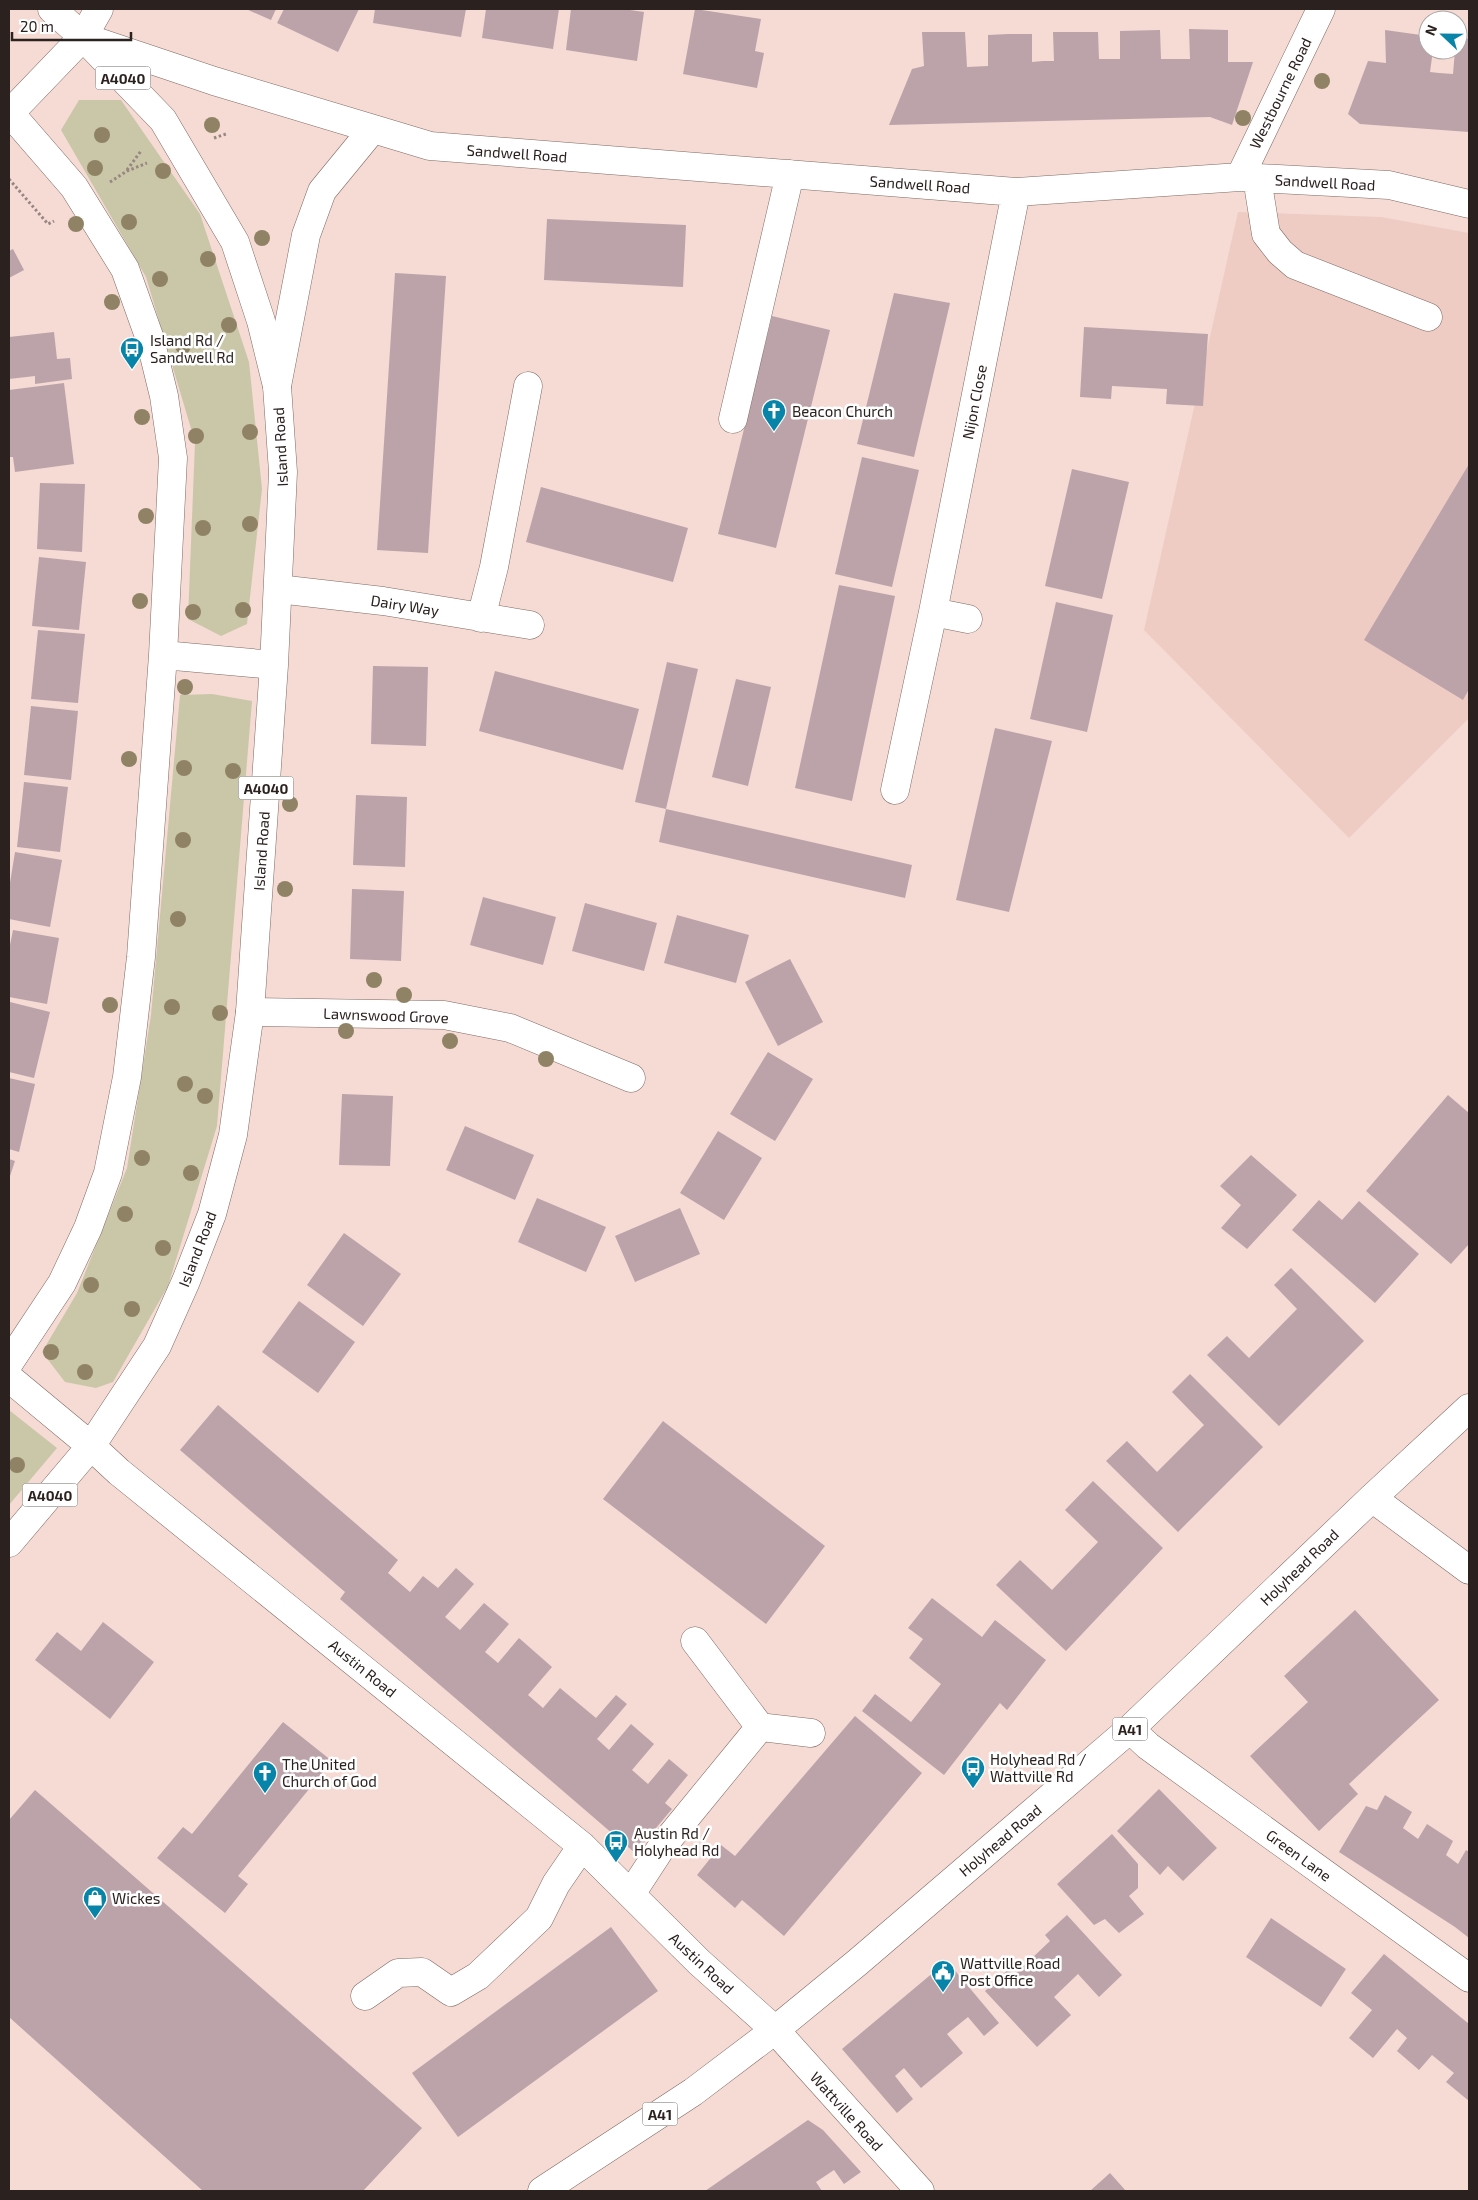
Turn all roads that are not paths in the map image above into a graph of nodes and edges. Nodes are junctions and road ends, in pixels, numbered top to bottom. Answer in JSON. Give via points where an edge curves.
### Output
{"nodes":[{"id":1,"x":52,"y":9,"type":"edge"},
{"id":2,"x":99,"y":9,"type":"edge"},
{"id":3,"x":1321,"y":9,"type":"edge"},
{"id":4,"x":83,"y":37,"type":"junction"},
{"id":5,"x":10,"y":112,"type":"edge"},
{"id":6,"x":164,"y":120,"type":"joint"},
{"id":7,"x":372,"y":130,"type":"junction"},
{"id":8,"x":790,"y":174,"type":"junction"},
{"id":9,"x":1249,"y":178,"type":"junction"},
{"id":10,"x":1016,"y":192,"type":"junction"},
{"id":11,"x":1469,"y":204,"type":"edge"},
{"id":12,"x":1428,"y":317,"type":"dead end"},
{"id":13,"x":277,"y":386,"type":"junction"},
{"id":14,"x":528,"y":386,"type":"dead end"},
{"id":15,"x":733,"y":418,"type":"dead end"},
{"id":16,"x":278,"y":589,"type":"junction"},
{"id":17,"x":933,"y":612,"type":"junction"},
{"id":18,"x":481,"y":618,"type":"junction"},
{"id":19,"x":968,"y":620,"type":"dead end"},
{"id":20,"x":530,"y":625,"type":"dead end"},
{"id":21,"x":163,"y":655,"type":"junction"},
{"id":22,"x":274,"y":665,"type":"junction"},
{"id":23,"x":895,"y":790,"type":"dead end"},
{"id":24,"x":250,"y":1012,"type":"junction"},
{"id":25,"x":631,"y":1078,"type":"dead end"},
{"id":26,"x":9,"y":1363,"type":"edge"},
{"id":27,"x":9,"y":1378,"type":"edge"},
{"id":28,"x":1469,"y":1408,"type":"edge"},
{"id":29,"x":91,"y":1446,"type":"junction"},
{"id":30,"x":1372,"y":1498,"type":"junction"},
{"id":31,"x":9,"y":1544,"type":"edge"},
{"id":32,"x":1469,"y":1570,"type":"edge"},
{"id":33,"x":695,"y":1641,"type":"dead end"},
{"id":34,"x":760,"y":1728,"type":"junction"},
{"id":35,"x":1130,"y":1729,"type":"junction"},
{"id":36,"x":811,"y":1733,"type":"dead end"},
{"id":37,"x":582,"y":1846,"type":"junction"},
{"id":38,"x":631,"y":1894,"type":"junction"},
{"id":39,"x":1469,"y":1978,"type":"edge"},
{"id":40,"x":365,"y":1996,"type":"dead end"},
{"id":41,"x":775,"y":2030,"type":"junction"},
{"id":42,"x":542,"y":2191,"type":"edge"},
{"id":43,"x":920,"y":2191,"type":"edge"}],
"edges":[{"from":1,"to":4,"type":"main road","name":"Sandwell Road","number":"A4040"},
{"from":2,"to":4,"type":"main road"},
{"from":3,"to":9,"type":"main road","name":"Westbourne Road"},
{"from":4,"to":5,"type":"main road"},
{"from":4,"to":6,"type":"main road","name":"Sandwell Road","number":"A4040"},
{"from":4,"to":7,"type":"main road","name":"Sandwell Road"},
{"from":5,"to":21,"type":"main road","via":[[79,194],[125,270],[150,339],[164,396],[173,458]]},
{"from":6,"to":13,"type":"main road","name":"Island Road","number":"A4040","via":[[235,242],[261,321]]},
{"from":7,"to":8,"type":"main road","name":"Sandwell Road","via":[[430,146]]},
{"from":7,"to":13,"type":"main road","via":[[322,191],[306,235]]},
{"from":8,"to":10,"type":"main road","name":"Sandwell Road"},
{"from":8,"to":15,"type":"main road"},
{"from":9,"to":10,"type":"main road","name":"Sandwell Road"},
{"from":9,"to":11,"type":"main road","name":"Sandwell Road","via":[[1389,185]]},
{"from":9,"to":12,"type":"main road","via":[[1266,234],[1295,265]]},
{"from":10,"to":17,"type":"main road","name":"Nijon Close"},
{"from":13,"to":16,"type":"main road","name":"Island Road","number":"A4040","via":[[283,472]]},
{"from":14,"to":18,"type":"main road","via":[[494,567]]},
{"from":16,"to":18,"type":"main road","name":"Dairy Way","via":[[383,600]]},
{"from":16,"to":22,"type":"main road","name":"Island Road","number":"A4040"},
{"from":17,"to":19,"type":"main road"},
{"from":17,"to":23,"type":"main road","name":"Nijon Close"},
{"from":18,"to":20,"type":"main road","name":"Dairy Way"},
{"from":21,"to":22,"type":"main road"},
{"from":21,"to":26,"type":"main road","via":[[140,957],[127,1077],[108,1173],[88,1228],[62,1283]]},
{"from":22,"to":24,"type":"main road","name":"Island Road","number":"A4040"},
{"from":24,"to":25,"type":"main road","name":"Lawnswood Grove","via":[[444,1015],[510,1028]]},
{"from":24,"to":29,"type":"main road","name":"Island Road","number":"A4040","via":[[233,1135],[212,1214],[157,1346]]},
{"from":27,"to":29,"type":"main road","name":"Austin Road"},
{"from":28,"to":30,"type":"main road","name":"Holyhead Road","number":"A41"},
{"from":29,"to":31,"type":"main road","name":"Island Road","number":"A4040"},
{"from":29,"to":37,"type":"main road","name":"Austin Road"},
{"from":30,"to":32,"type":"main road"},
{"from":30,"to":35,"type":"main road","name":"Holyhead Road","number":"A41"},
{"from":33,"to":34,"type":"main road"},
{"from":34,"to":36,"type":"main road"},
{"from":34,"to":38,"type":"main road","via":[[661,1848]]},
{"from":35,"to":39,"type":"main road","name":"Green Lane","via":[[1148,1746]]},
{"from":35,"to":41,"type":"main road","name":"Holyhead Road","number":"A41"},
{"from":37,"to":38,"type":"main road","name":"Austin Road"},
{"from":37,"to":40,"type":"main road","via":[[556,1884],[539,1918],[478,1976],[451,1992],[422,1972],[398,1973]]},
{"from":38,"to":41,"type":"main road","name":"Austin Road","via":[[699,1962]]},
{"from":41,"to":42,"type":"main road","name":"Holyhead Road","number":"A41","via":[[684,2098]]},
{"from":41,"to":43,"type":"main road","name":"Wattville Road"}]}
